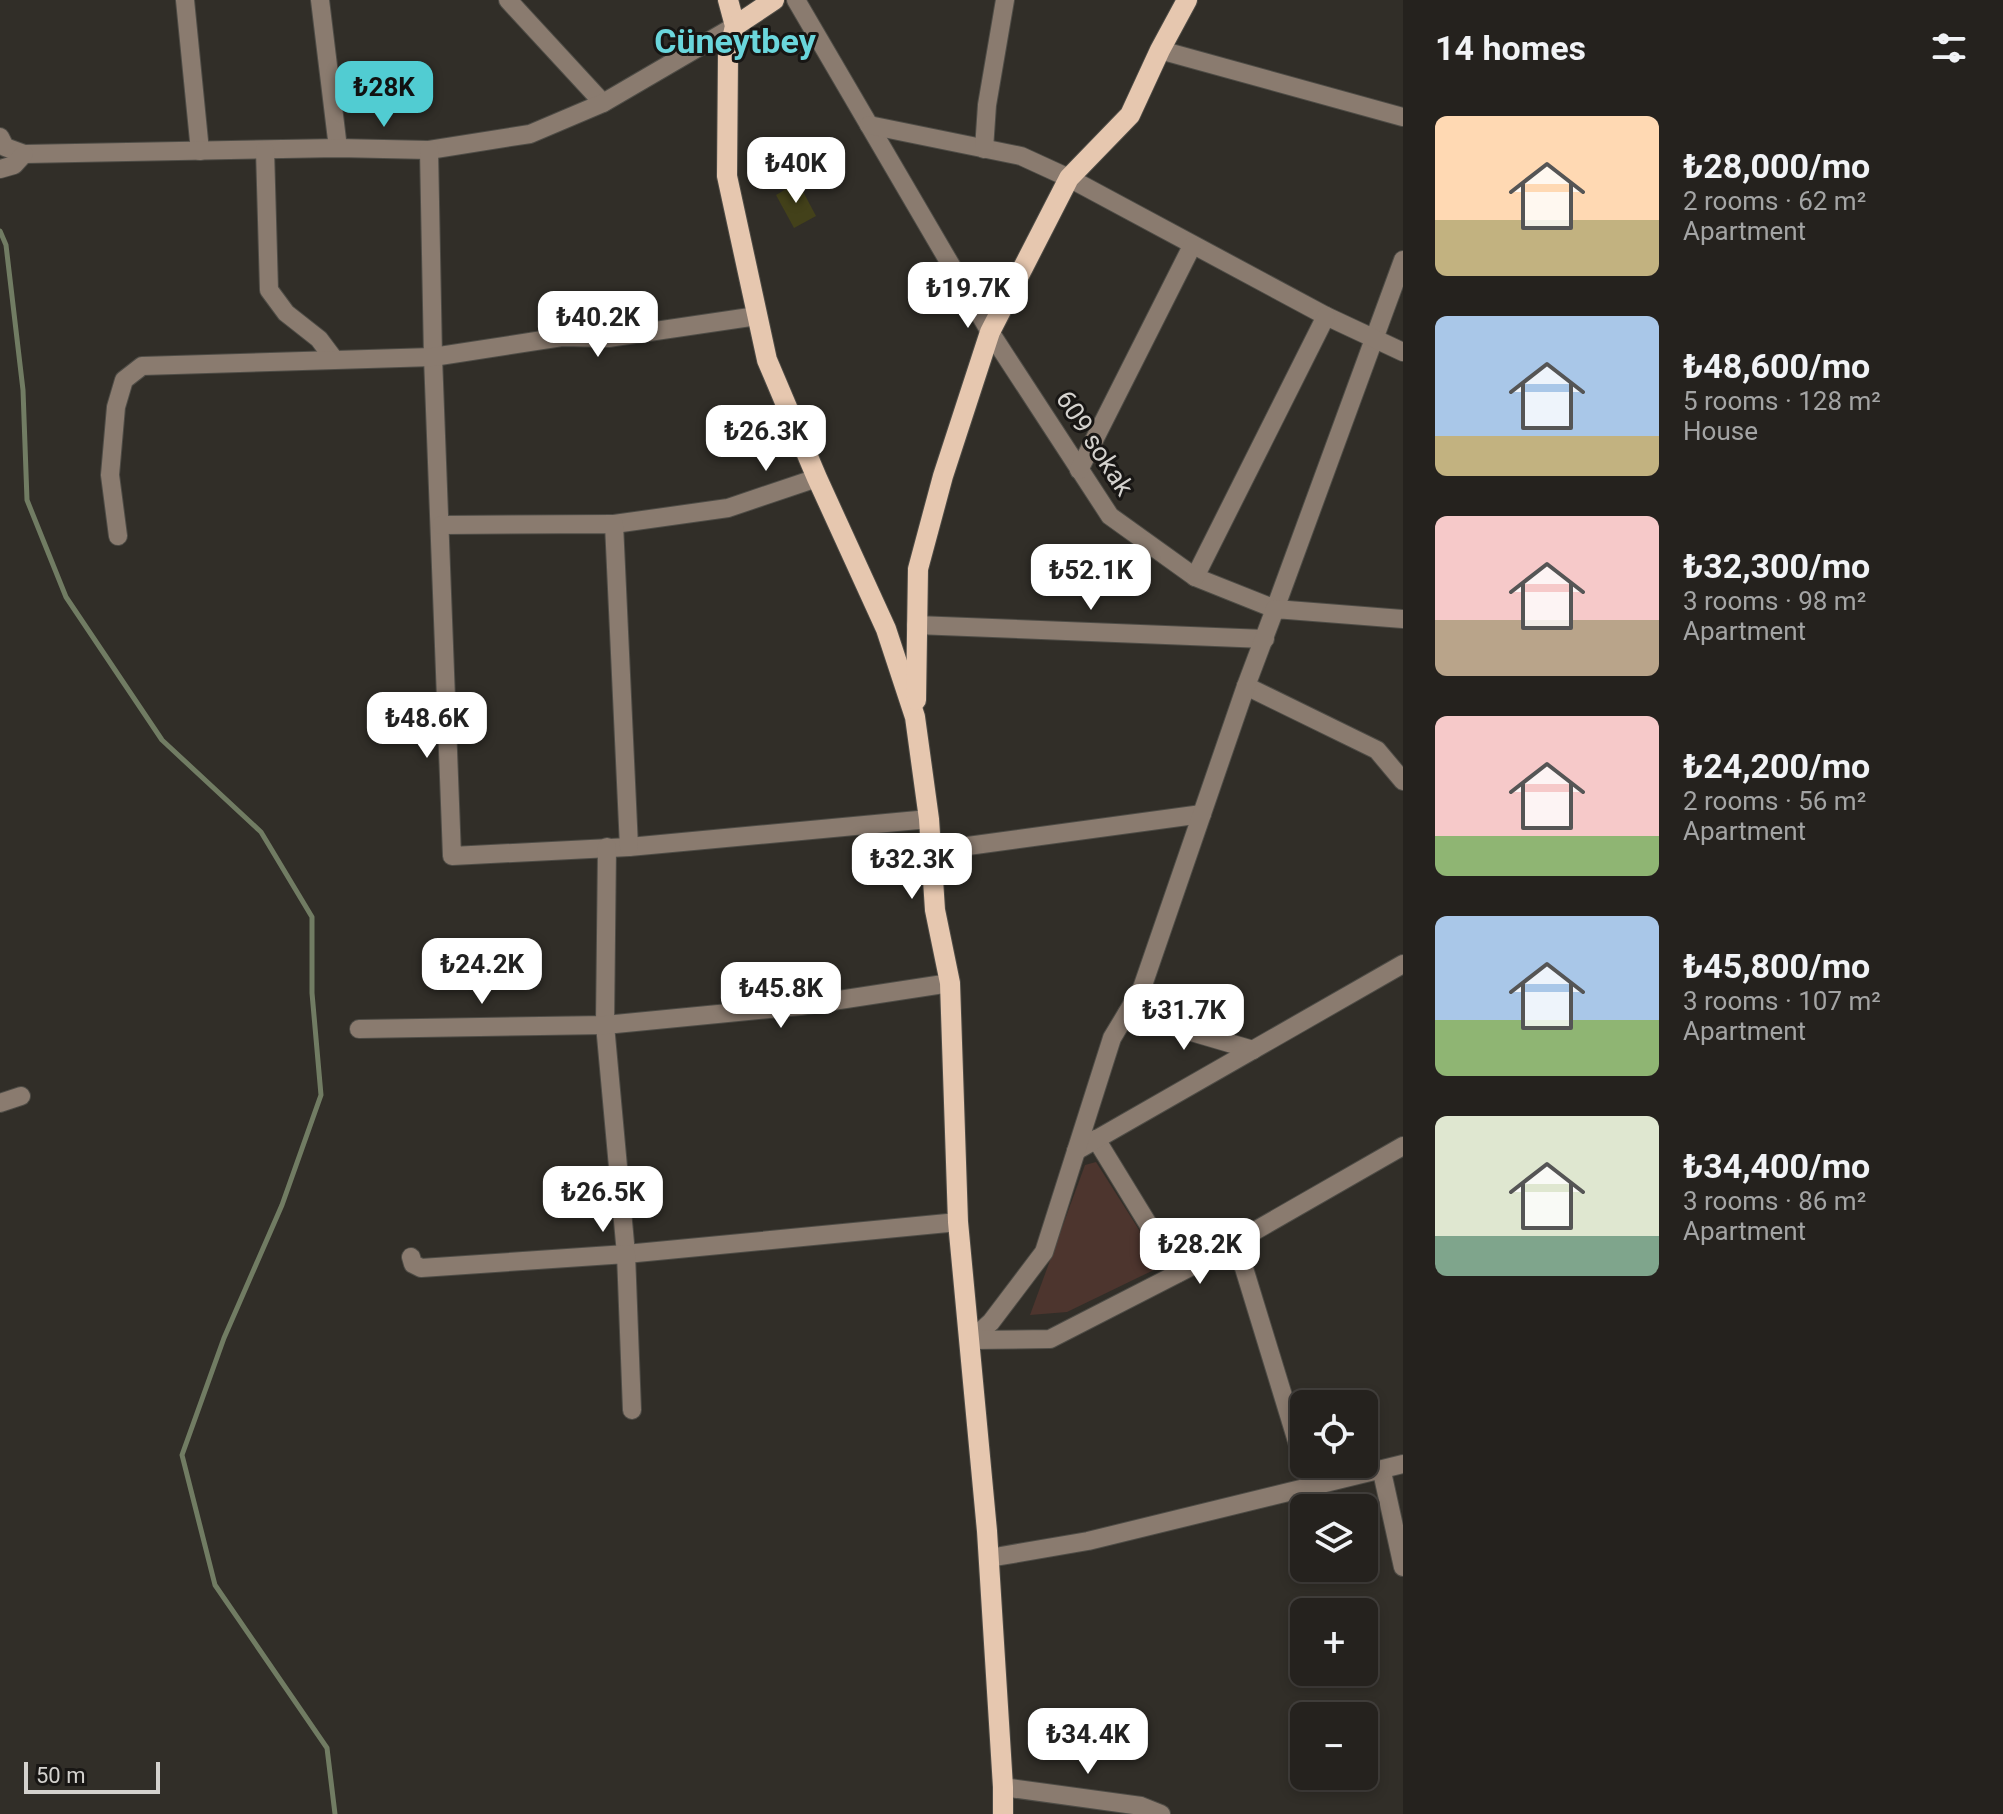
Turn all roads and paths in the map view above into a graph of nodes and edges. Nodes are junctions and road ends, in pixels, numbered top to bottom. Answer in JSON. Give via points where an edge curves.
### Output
{"nodes":[{"id":1,"x":185,"y":0,"type":"edge"},
{"id":2,"x":320,"y":0,"type":"edge"},
{"id":3,"x":508,"y":0,"type":"edge"},
{"id":4,"x":728,"y":0,"type":"edge"},
{"id":5,"x":774,"y":0,"type":"edge"},
{"id":6,"x":796,"y":0,"type":"edge"},
{"id":7,"x":1005,"y":0,"type":"edge"},
{"id":8,"x":1187,"y":0,"type":"edge"},
{"id":9,"x":735,"y":26,"type":"junction"},
{"id":10,"x":1160,"y":50,"type":"junction"},
{"id":11,"x":603,"y":103,"type":"junction"},
{"id":12,"x":1403,"y":117,"type":"edge"},
{"id":13,"x":869,"y":125,"type":"junction"},
{"id":14,"x":0,"y":137,"type":"edge"},
{"id":15,"x":338,"y":148,"type":"junction"},
{"id":16,"x":984,"y":149,"type":"junction"},
{"id":17,"x":265,"y":150,"type":"junction"},
{"id":18,"x":429,"y":150,"type":"junction"},
{"id":19,"x":200,"y":151,"type":"junction"},
{"id":20,"x":24,"y":154,"type":"junction"},
{"id":21,"x":0,"y":169,"type":"edge"},
{"id":22,"x":1069,"y":178,"type":"junction"},
{"id":23,"x":1192,"y":246,"type":"junction"},
{"id":24,"x":1403,"y":260,"type":"edge"},
{"id":25,"x":757,"y":316,"type":"junction"},
{"id":26,"x":1326,"y":316,"type":"junction"},
{"id":27,"x":990,"y":332,"type":"junction"},
{"id":28,"x":1373,"y":339,"type":"junction"},
{"id":29,"x":1403,"y":352,"type":"edge"},
{"id":30,"x":433,"y":357,"type":"junction"},
{"id":31,"x":334,"y":359,"type":"junction"},
{"id":32,"x":1079,"y":470,"type":"junction"},
{"id":33,"x":817,"y":478,"type":"junction"},
{"id":34,"x":614,"y":524,"type":"junction"},
{"id":35,"x":441,"y":525,"type":"junction"},
{"id":36,"x":118,"y":536,"type":"dead end"},
{"id":37,"x":1195,"y":577,"type":"junction"},
{"id":38,"x":1275,"y":609,"type":"junction"},
{"id":39,"x":1403,"y":619,"type":"edge"},
{"id":40,"x":916,"y":625,"type":"junction"},
{"id":41,"x":1265,"y":639,"type":"junction"},
{"id":42,"x":1246,"y":686,"type":"junction"},
{"id":43,"x":915,"y":717,"type":"junction"},
{"id":44,"x":1403,"y":781,"type":"edge"},
{"id":45,"x":1202,"y":814,"type":"junction"},
{"id":46,"x":929,"y":819,"type":"junction"},
{"id":47,"x":607,"y":847,"type":"junction"},
{"id":48,"x":629,"y":847,"type":"junction"},
{"id":49,"x":931,"y":851,"type":"junction"},
{"id":50,"x":1403,"y":964,"type":"edge"},
{"id":51,"x":950,"y":983,"type":"junction"},
{"id":52,"x":1127,"y":1013,"type":"junction"},
{"id":53,"x":605,"y":1025,"type":"junction"},
{"id":54,"x":359,"y":1029,"type":"dead end"},
{"id":55,"x":1253,"y":1050,"type":"junction"},
{"id":56,"x":21,"y":1096,"type":"dead end"},
{"id":57,"x":0,"y":1103,"type":"edge"},
{"id":58,"x":1096,"y":1139,"type":"junction"},
{"id":59,"x":1403,"y":1146,"type":"edge"},
{"id":60,"x":1076,"y":1151,"type":"junction"},
{"id":61,"x":958,"y":1222,"type":"junction"},
{"id":62,"x":1236,"y":1242,"type":"junction"},
{"id":63,"x":626,"y":1254,"type":"junction"},
{"id":64,"x":411,"y":1257,"type":"dead end"},
{"id":65,"x":1178,"y":1273,"type":"junction"},
{"id":66,"x":971,"y":1340,"type":"junction"},
{"id":67,"x":632,"y":1410,"type":"dead end"},
{"id":68,"x":1403,"y":1464,"type":"edge"},
{"id":69,"x":1382,"y":1472,"type":"junction"},
{"id":70,"x":1311,"y":1487,"type":"junction"},
{"id":71,"x":989,"y":1558,"type":"junction"},
{"id":72,"x":1403,"y":1567,"type":"edge"},
{"id":73,"x":1003,"y":1787,"type":"junction"},
{"id":74,"x":1003,"y":1814,"type":"edge"},
{"id":75,"x":1161,"y":1814,"type":"edge"}],
"edges":[{"from":1,"to":19,"type":"street"},
{"from":2,"to":15,"type":"street"},
{"from":3,"to":11,"type":"street"},
{"from":4,"to":9,"type":"main road"},
{"from":5,"to":9,"type":"main road"},
{"from":6,"to":13,"type":"street","name":"609 sokak"},
{"from":7,"to":16,"type":"street"},
{"from":8,"to":10,"type":"main road"},
{"from":9,"to":11,"type":"street"},
{"from":9,"to":25,"type":"main road","via":[[728,56],[727,176]]},
{"from":10,"to":12,"type":"street"},
{"from":10,"to":22,"type":"main road","via":[[1130,115]]},
{"from":11,"to":18,"type":"street","via":[[530,134]]},
{"from":13,"to":16,"type":"street"},
{"from":13,"to":27,"type":"street","name":"609 sokak"},
{"from":14,"to":20,"type":"street","via":[[5,147]]},
{"from":15,"to":17,"type":"street"},
{"from":15,"to":18,"type":"street"},
{"from":16,"to":22,"type":"street","via":[[1021,156]]},
{"from":17,"to":19,"type":"street"},
{"from":17,"to":31,"type":"street","via":[[269,290]]},
{"from":18,"to":30,"type":"street"},
{"from":19,"to":20,"type":"street"},
{"from":20,"to":21,"type":"street","via":[[14,165]]},
{"from":22,"to":23,"type":"street"},
{"from":22,"to":27,"type":"main road"},
{"from":23,"to":26,"type":"street"},
{"from":23,"to":32,"type":"street"},
{"from":24,"to":28,"type":"street"},
{"from":25,"to":30,"type":"street"},
{"from":25,"to":33,"type":"main road","via":[[767,360]]},
{"from":26,"to":28,"type":"street"},
{"from":26,"to":37,"type":"street"},
{"from":27,"to":32,"type":"street","name":"609 sokak"},
{"from":27,"to":40,"type":"main road","via":[[918,569]]},
{"from":28,"to":29,"type":"street"},
{"from":28,"to":38,"type":"street"},
{"from":30,"to":31,"type":"street"},
{"from":30,"to":35,"type":"street"},
{"from":31,"to":36,"type":"street","via":[[142,366],[124,380],[110,475]]},
{"from":32,"to":37,"type":"street","name":"609 sokak","via":[[1110,516]]},
{"from":33,"to":34,"type":"street","via":[[728,508]]},
{"from":33,"to":43,"type":"main road","via":[[886,629]]},
{"from":34,"to":35,"type":"street"},
{"from":34,"to":48,"type":"street"},
{"from":35,"to":47,"type":"street","via":[[452,856]]},
{"from":37,"to":38,"type":"street","name":"609 sokak"},
{"from":38,"to":39,"type":"street","name":"609 sokak"},
{"from":38,"to":41,"type":"street"},
{"from":40,"to":41,"type":"street"},
{"from":40,"to":43,"type":"main road"},
{"from":41,"to":42,"type":"street"},
{"from":42,"to":44,"type":"street","via":[[1377,750]]},
{"from":42,"to":45,"type":"street"},
{"from":43,"to":46,"type":"main road"},
{"from":45,"to":49,"type":"street"},
{"from":45,"to":52,"type":"street","via":[[1142,988]]},
{"from":46,"to":48,"type":"street"},
{"from":46,"to":49,"type":"main road"},
{"from":47,"to":48,"type":"street"},
{"from":47,"to":53,"type":"street"},
{"from":49,"to":51,"type":"main road","via":[[935,910]]},
{"from":50,"to":55,"type":"street"},
{"from":51,"to":53,"type":"street","via":[[800,1006]]},
{"from":51,"to":61,"type":"main road"},
{"from":52,"to":55,"type":"street"},
{"from":52,"to":60,"type":"street","via":[[1112,1038]]},
{"from":53,"to":54,"type":"street"},
{"from":53,"to":63,"type":"street"},
{"from":55,"to":58,"type":"street"},
{"from":56,"to":57,"type":"street"},
{"from":58,"to":60,"type":"street"},
{"from":58,"to":65,"type":"street"},
{"from":59,"to":62,"type":"street"},
{"from":60,"to":66,"type":"street","via":[[1044,1252]]},
{"from":61,"to":63,"type":"street"},
{"from":61,"to":66,"type":"main road"},
{"from":62,"to":65,"type":"street"},
{"from":62,"to":70,"type":"street"},
{"from":63,"to":64,"type":"street","via":[[421,1268]]},
{"from":63,"to":67,"type":"street"},
{"from":65,"to":66,"type":"street","via":[[1050,1339]]},
{"from":66,"to":71,"type":"main road"},
{"from":68,"to":69,"type":"street"},
{"from":69,"to":70,"type":"street"},
{"from":69,"to":72,"type":"street"},
{"from":70,"to":71,"type":"street","via":[[1088,1541]]},
{"from":71,"to":73,"type":"main road"},
{"from":73,"to":74,"type":"main road"},
{"from":73,"to":75,"type":"street","via":[[1141,1806]]}]}
